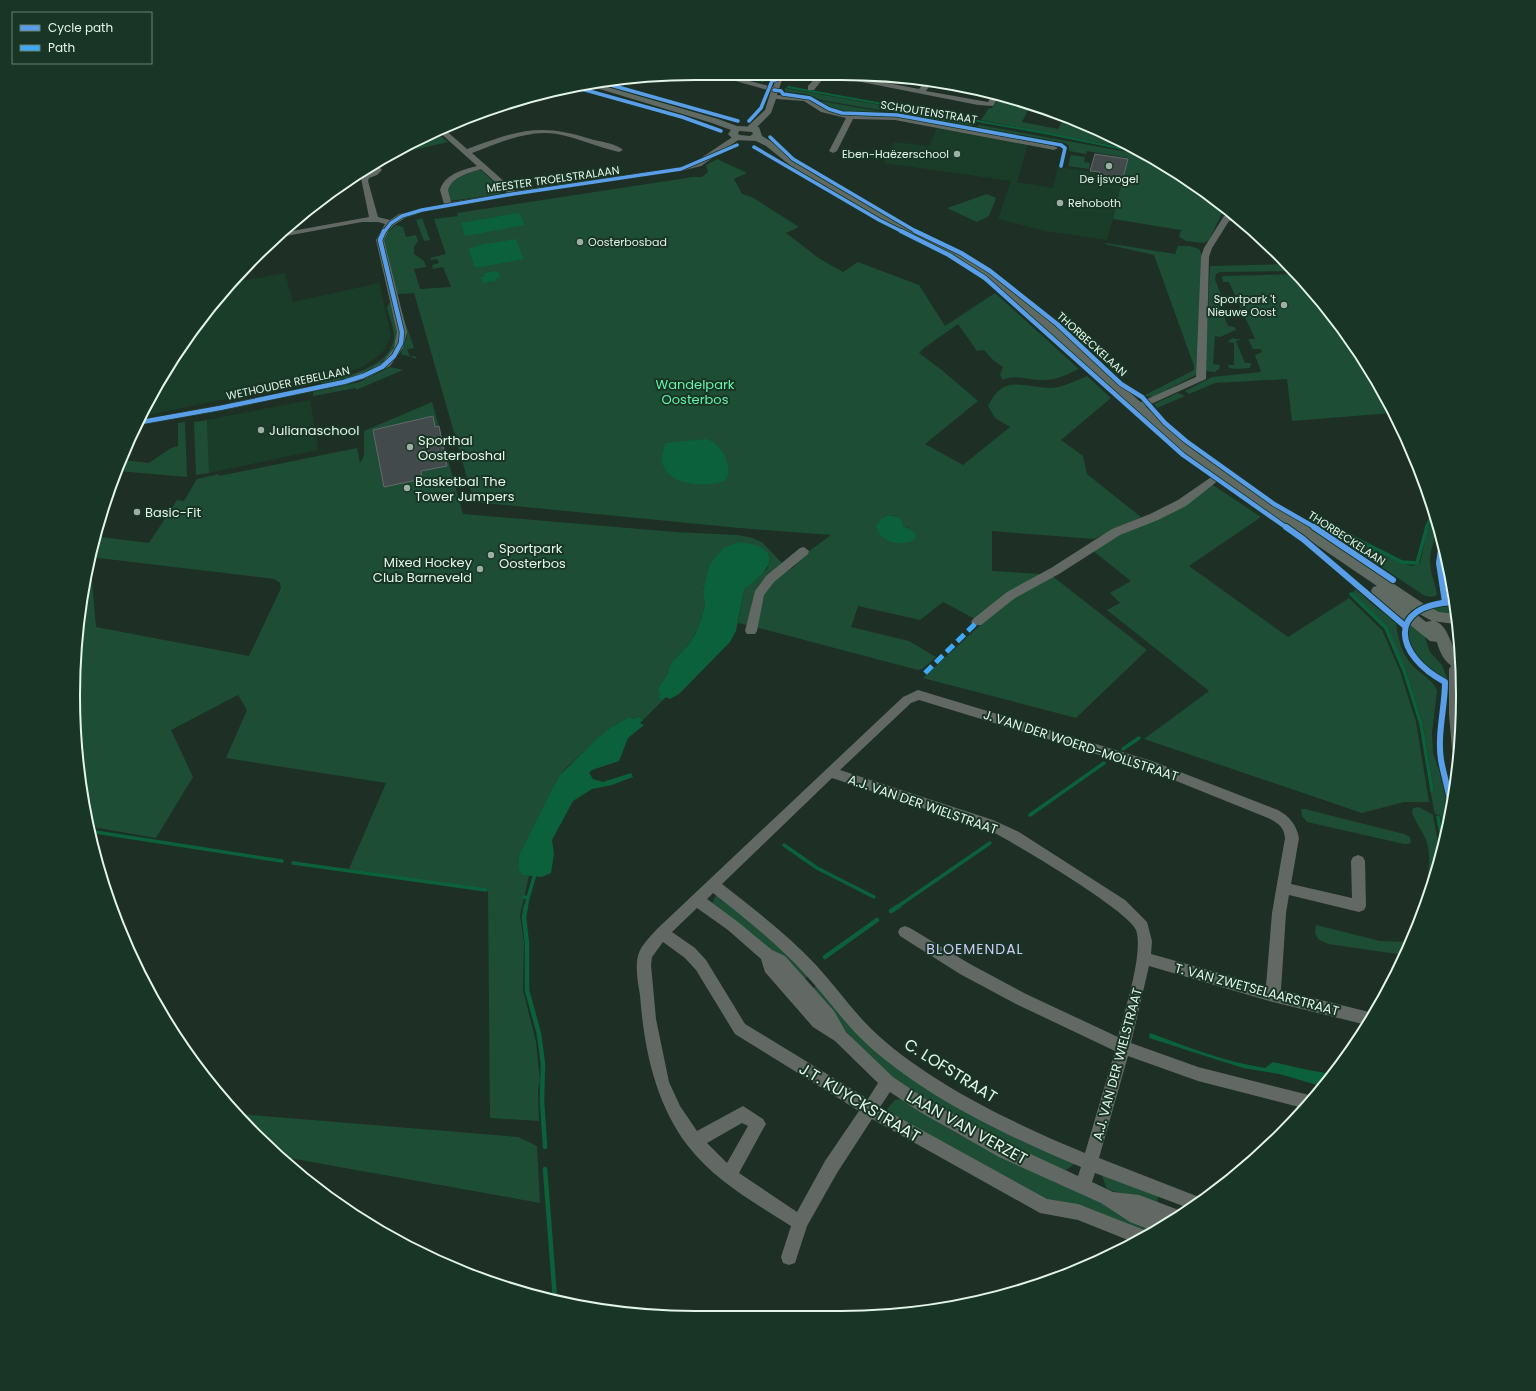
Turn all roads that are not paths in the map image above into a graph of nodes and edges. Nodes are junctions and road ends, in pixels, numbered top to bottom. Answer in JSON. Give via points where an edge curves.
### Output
{"nodes":[{"id":1,"x":731,"y":80,"type":"edge"},
{"id":2,"x":779,"y":80,"type":"edge"},
{"id":3,"x":818,"y":80,"type":"edge"},
{"id":4,"x":873,"y":81,"type":"edge"},
{"id":5,"x":925,"y":86,"type":"edge"},
{"id":6,"x":600,"y":88,"type":"edge"},
{"id":7,"x":811,"y":88,"type":"dead end"},
{"id":8,"x":921,"y":92,"type":"junction"},
{"id":9,"x":774,"y":94,"type":"junction"},
{"id":10,"x":993,"y":99,"type":"edge"},
{"id":11,"x":850,"y":117,"type":"junction"},
{"id":12,"x":754,"y":132,"type":"junction"},
{"id":13,"x":445,"y":133,"type":"edge"},
{"id":14,"x":737,"y":134,"type":"junction"},
{"id":15,"x":1054,"y":148,"type":"dead end"},
{"id":16,"x":619,"y":150,"type":"dead end"},
{"id":17,"x":833,"y":151,"type":"dead end"},
{"id":18,"x":467,"y":152,"type":"junction"},
{"id":19,"x":483,"y":166,"type":"junction"},
{"id":20,"x":378,"y":168,"type":"edge"},
{"id":21,"x":369,"y":174,"type":"edge"},
{"id":22,"x":363,"y":178,"type":"edge"},
{"id":23,"x":513,"y":194,"type":"junction"},
{"id":24,"x":448,"y":205,"type":"junction"},
{"id":25,"x":1228,"y":218,"type":"edge"},
{"id":26,"x":373,"y":219,"type":"junction"},
{"id":27,"x":391,"y":223,"type":"junction"},
{"id":28,"x":296,"y":228,"type":"edge"},
{"id":29,"x":1137,"y":407,"type":"junction"},
{"id":30,"x":144,"y":422,"type":"edge"},
{"id":31,"x":1220,"y":474,"type":"junction"},
{"id":32,"x":1318,"y":541,"type":"junction"},
{"id":33,"x":804,"y":552,"type":"dead end"},
{"id":34,"x":1452,"y":621,"type":"edge"},
{"id":35,"x":977,"y":622,"type":"dead end"},
{"id":36,"x":1452,"y":627,"type":"edge"},
{"id":37,"x":1437,"y":628,"type":"junction"},
{"id":38,"x":751,"y":631,"type":"dead end"},
{"id":39,"x":1455,"y":665,"type":"edge"},
{"id":40,"x":1456,"y":705,"type":"edge"},
{"id":41,"x":1455,"y":719,"type":"edge"},
{"id":42,"x":830,"y":772,"type":"junction"},
{"id":43,"x":1358,"y":861,"type":"dead end"},
{"id":44,"x":712,"y":884,"type":"junction"},
{"id":45,"x":1283,"y":888,"type":"junction"},
{"id":46,"x":698,"y":900,"type":"junction"},
{"id":47,"x":905,"y":932,"type":"dead end"},
{"id":48,"x":662,"y":933,"type":"junction"},
{"id":49,"x":1144,"y":958,"type":"junction"},
{"id":50,"x":1273,"y":995,"type":"junction"},
{"id":51,"x":1365,"y":1018,"type":"edge"},
{"id":52,"x":1123,"y":1046,"type":"junction"},
{"id":53,"x":888,"y":1082,"type":"junction"},
{"id":54,"x":1303,"y":1101,"type":"edge"},
{"id":55,"x":871,"y":1110,"type":"junction"},
{"id":56,"x":694,"y":1141,"type":"junction"},
{"id":57,"x":1090,"y":1163,"type":"junction"},
{"id":58,"x":729,"y":1176,"type":"junction"},
{"id":59,"x":1083,"y":1186,"type":"junction"},
{"id":60,"x":1108,"y":1197,"type":"junction"},
{"id":61,"x":1190,"y":1201,"type":"edge"},
{"id":62,"x":1170,"y":1215,"type":"edge"},
{"id":63,"x":800,"y":1223,"type":"junction"},
{"id":64,"x":1156,"y":1224,"type":"edge"},
{"id":65,"x":1137,"y":1235,"type":"edge"},
{"id":66,"x":789,"y":1256,"type":"dead end"}],
"edges":[{"from":1,"to":9,"type":"street","name":"SCHOUTENSTRAAT"},
{"from":2,"to":9,"type":"street"},
{"from":3,"to":7,"type":"street"},
{"from":4,"to":8,"type":"street"},
{"from":5,"to":8,"type":"street"},
{"from":6,"to":14,"type":"main road","via":[[715,120]]},
{"from":8,"to":10,"type":"street","via":[[990,104]]},
{"from":9,"to":11,"type":"street","name":"SCHOUTENSTRAAT","via":[[806,100],[831,113]]},
{"from":9,"to":12,"type":"street","via":[[768,111]]},
{"from":11,"to":15,"type":"street","name":"SCHOUTENSTRAAT","via":[[895,118]]},
{"from":11,"to":17,"type":"street"},
{"from":12,"to":14,"type":"main road","via":[[747,140]]},
{"from":12,"to":29,"type":"main road","name":"THORBECKELAAN","via":[[794,164],[877,214],[954,254],[989,276]]},
{"from":13,"to":18,"type":"street"},
{"from":14,"to":23,"type":"street","name":"MEESTER TROELSTRALAAN","via":[[698,164],[685,168]]},
{"from":16,"to":18,"type":"street","via":[[552,131],[536,131]]},
{"from":18,"to":19,"type":"street"},
{"from":19,"to":23,"type":"street"},
{"from":19,"to":24,"type":"street","via":[[458,175],[446,184],[444,190]]},
{"from":20,"to":21,"type":"street","via":[[378,172]]},
{"from":22,"to":26,"type":"street"},
{"from":23,"to":24,"type":"street","name":"MEESTER TROELSTRALAAN"},
{"from":24,"to":27,"type":"street","name":"MEESTER TROELSTRALAAN","via":[[412,212]]},
{"from":25,"to":29,"type":"street","via":[[1206,253],[1201,379]]},
{"from":26,"to":27,"type":"street"},
{"from":26,"to":28,"type":"street"},
{"from":27,"to":30,"type":"street","name":"WETHOUDER REBELLAAN","via":[[382,234],[380,245],[402,340],[394,356],[383,366],[349,381]]},
{"from":29,"to":31,"type":"main road","name":"THORBECKELAAN"},
{"from":31,"to":32,"type":"main road","name":"THORBECKELAAN"},
{"from":31,"to":35,"type":"street","via":[[1170,510],[1116,532],[1055,572],[1011,595]]},
{"from":32,"to":37,"type":"main road","name":"THORBECKELAAN","via":[[1390,599]]},
{"from":32,"to":37,"type":"main road","name":"THORBECKELAAN","via":[[1419,608]]},
{"from":33,"to":38,"type":"street","via":[[770,580],[759,594]]},
{"from":34,"to":37,"type":"main road"},
{"from":36,"to":37,"type":"main road"},
{"from":37,"to":39,"type":"main road","via":[[1436,649]]},
{"from":40,"to":41,"type":"street"},
{"from":42,"to":44,"type":"street"},
{"from":42,"to":45,"type":"street","name":"J. VAN DER WOERD-MOLLSTRAAT","via":[[907,700],[918,694],[1152,766],[1273,814],[1290,827],[1292,838]]},
{"from":42,"to":49,"type":"street","name":"A.J. VAN DER WIELSTRAAT","via":[[994,826],[1014,836],[1120,904],[1142,926],[1145,941]]},
{"from":43,"to":45,"type":"street","via":[[1359,906]]},
{"from":44,"to":46,"type":"street"},
{"from":44,"to":57,"type":"street","name":"C. LOFSTRAAT","via":[[769,929],[818,978],[849,1016],[885,1050],[923,1078],[992,1117]]},
{"from":45,"to":50,"type":"street","name":"J. VAN DER WOERD-MOLLSTRAAT"},
{"from":46,"to":48,"type":"street"},
{"from":46,"to":53,"type":"street","name":"LAAN VAN VERZET","via":[[767,955],[770,967],[818,1022],[840,1036]]},
{"from":47,"to":52,"type":"street","via":[[965,969],[1014,995]]},
{"from":48,"to":55,"type":"street","name":"J.T. KUYCKSTRAAT","via":[[690,953],[701,965],[740,1029]]},
{"from":48,"to":56,"type":"street","via":[[645,955],[649,1018],[662,1083],[675,1111]]},
{"from":49,"to":50,"type":"street","name":"T. VAN ZWETSELAARSTRAAT"},
{"from":49,"to":52,"type":"street","name":"A.J. VAN DER WIELSTRAAT"},
{"from":50,"to":51,"type":"street","name":"T. VAN ZWETSELAARSTRAAT"},
{"from":52,"to":54,"type":"street","via":[[1198,1074]]},
{"from":52,"to":57,"type":"street","name":"A.J. VAN DER WIELSTRAAT"},
{"from":53,"to":55,"type":"street"},
{"from":53,"to":59,"type":"street","name":"LAAN VAN VERZET","via":[[925,1107],[1005,1151]]},
{"from":55,"to":63,"type":"street","via":[[831,1167]]},
{"from":55,"to":65,"type":"street","name":"J.T. KUYCKSTRAAT","via":[[1046,1207],[1078,1212]]},
{"from":56,"to":58,"type":"street"},
{"from":56,"to":58,"type":"street","via":[[743,1114],[758,1124]]},
{"from":57,"to":59,"type":"street","name":"A.J. VAN DER WIELSTRAAT"},
{"from":57,"to":61,"type":"street","name":"C. LOFSTRAAT"},
{"from":58,"to":63,"type":"street"},
{"from":59,"to":60,"type":"street","name":"LAAN VAN VERZET"},
{"from":60,"to":62,"type":"street","name":"LAAN VAN VERZET","via":[[1139,1203]]},
{"from":60,"to":64,"type":"street","name":"LAAN VAN VERZET","via":[[1136,1216]]},
{"from":63,"to":66,"type":"street"}]}
